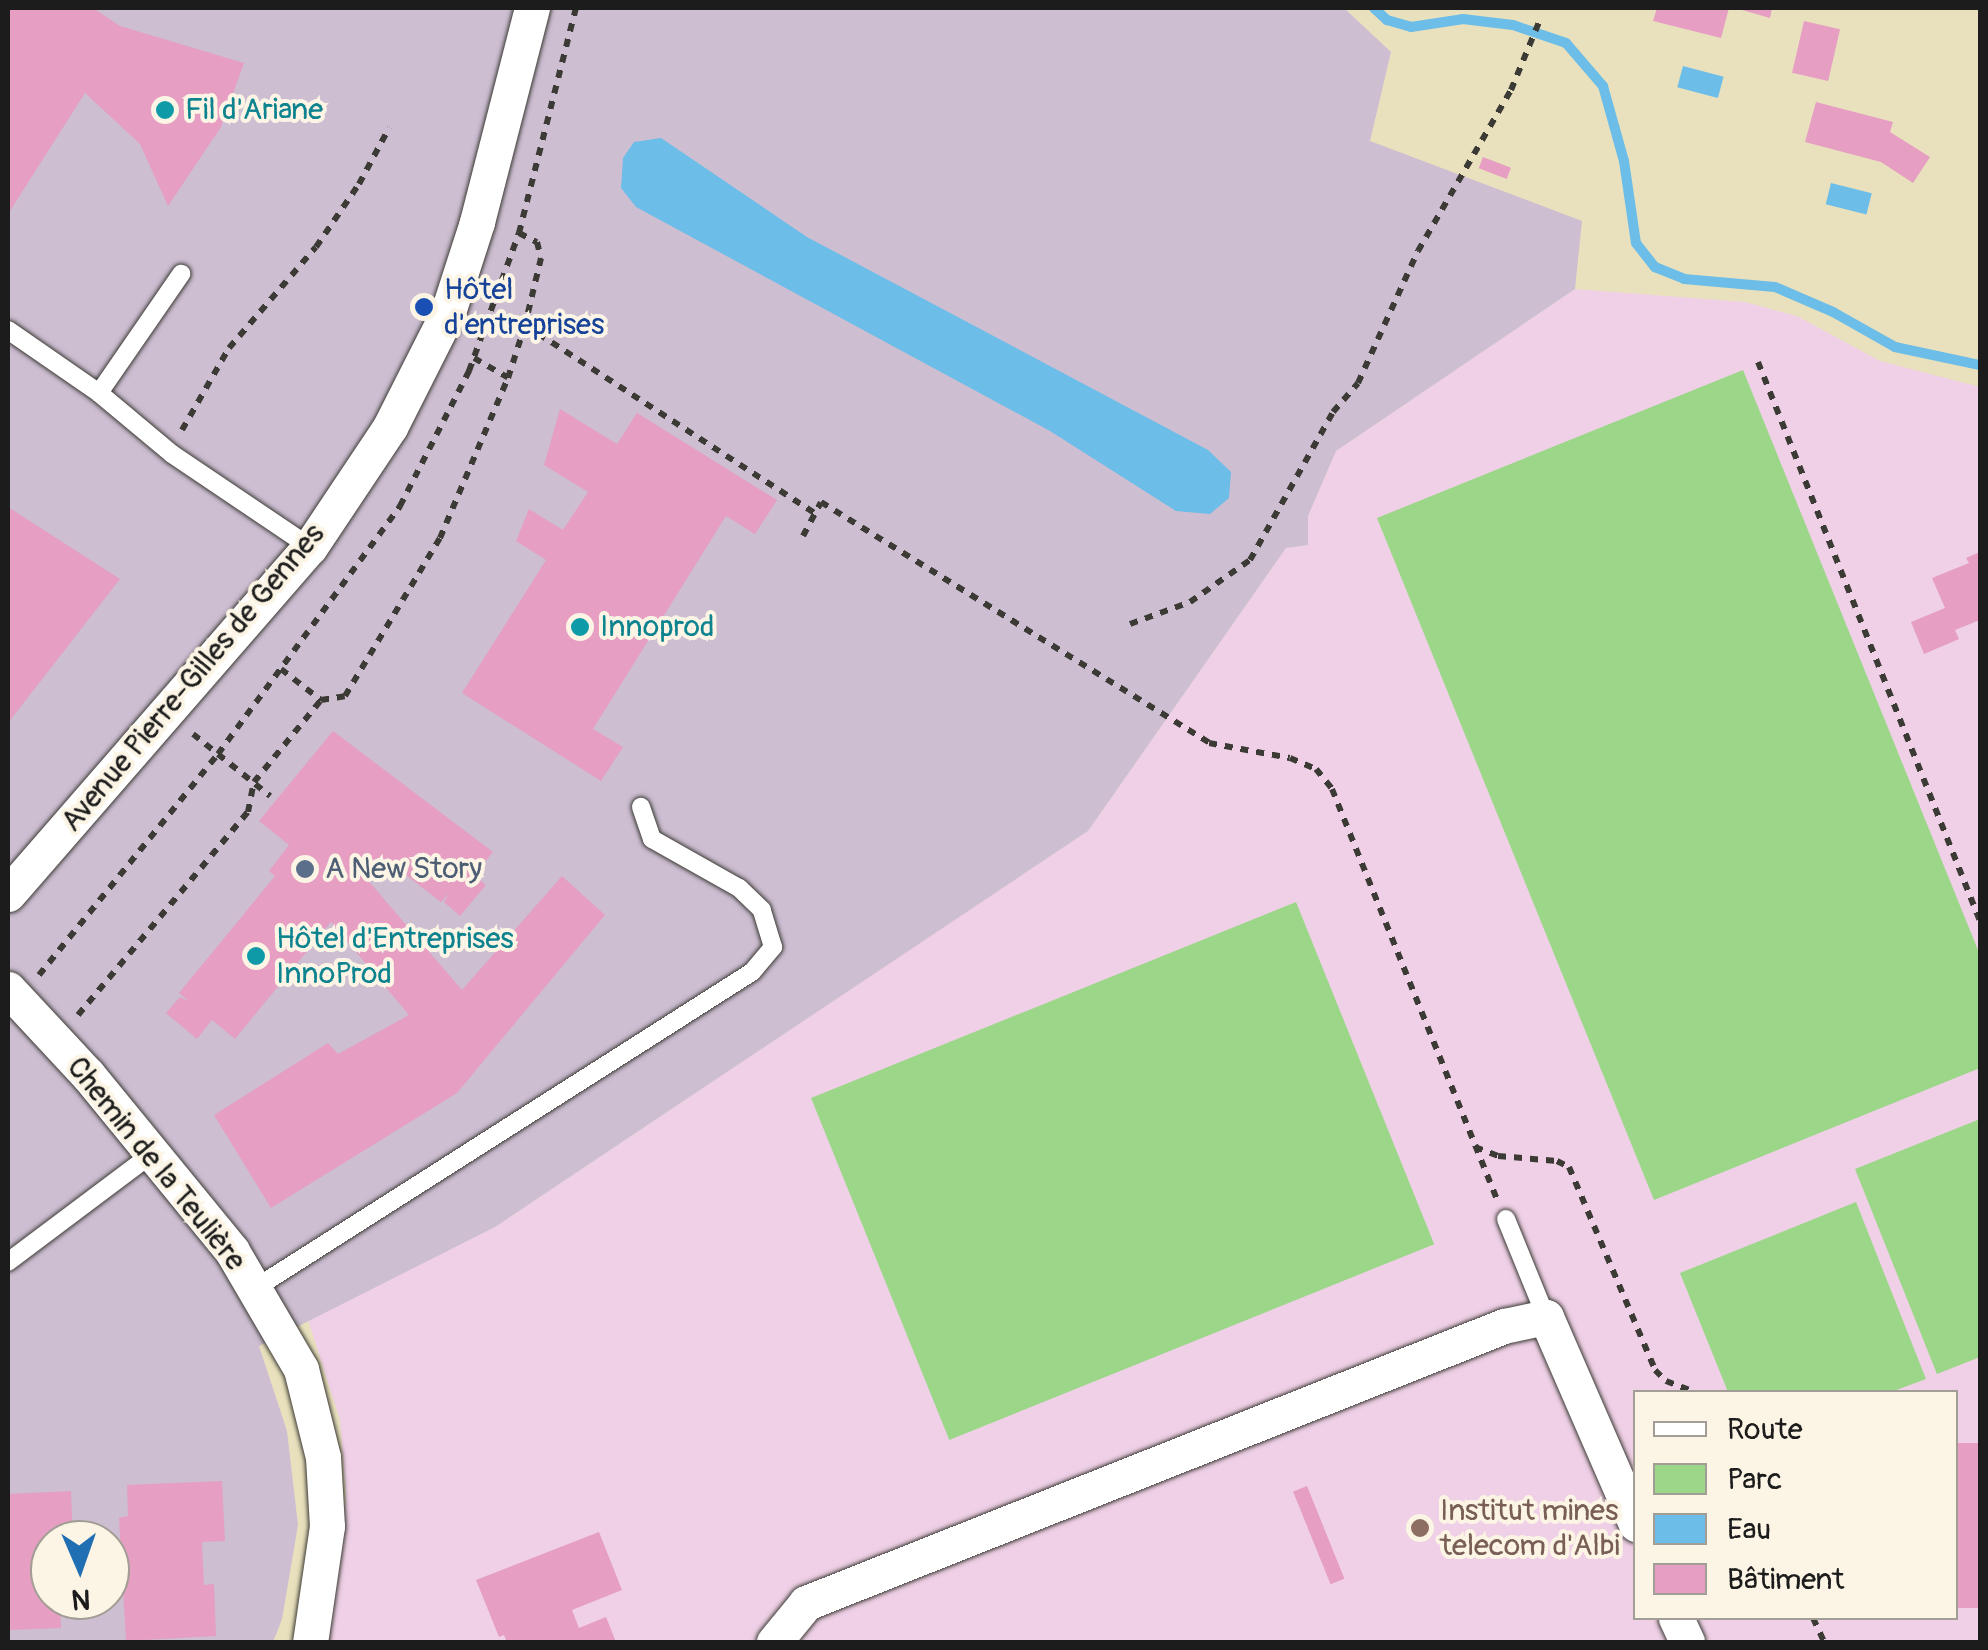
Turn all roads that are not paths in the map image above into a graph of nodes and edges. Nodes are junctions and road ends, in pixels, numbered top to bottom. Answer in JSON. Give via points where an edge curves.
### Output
{"nodes":[{"id":1,"x":532,"y":8,"type":"edge"},
{"id":2,"x":181,"y":274,"type":"dead end"},
{"id":3,"x":8,"y":330,"type":"edge"},
{"id":4,"x":99,"y":392,"type":"junction"},
{"id":5,"x":310,"y":547,"type":"junction"},
{"id":6,"x":641,"y":807,"type":"dead end"},
{"id":7,"x":8,"y":894,"type":"edge"},
{"id":8,"x":8,"y":988,"type":"edge"},
{"id":9,"x":154,"y":1153,"type":"junction"},
{"id":10,"x":1506,"y":1218,"type":"road end"},
{"id":11,"x":8,"y":1262,"type":"edge"},
{"id":12,"x":254,"y":1289,"type":"junction"},
{"id":13,"x":1546,"y":1317,"type":"junction"},
{"id":14,"x":1633,"y":1517,"type":"edge"},
{"id":15,"x":310,"y":1642,"type":"edge"},
{"id":16,"x":774,"y":1642,"type":"edge"}],
"edges":[{"from":1,"to":5,"type":"street","name":"Avenue Pierre-Gilles de Gennes","via":[[448,312],[390,428]]},
{"from":2,"to":4,"type":"lane"},
{"from":3,"to":4,"type":"lane"},
{"from":4,"to":5,"type":"lane","via":[[172,454]]},
{"from":5,"to":7,"type":"street","name":"Avenue Pierre-Gilles de Gennes"},
{"from":6,"to":12,"type":"lane","via":[[652,838],[738,888],[762,910],[773,947],[752,972]]},
{"from":8,"to":9,"type":"street","name":"Chemin de la Teulière"},
{"from":9,"to":11,"type":"lane"},
{"from":9,"to":12,"type":"street","name":"Chemin de la Teulière"},
{"from":10,"to":13,"type":"lane"},
{"from":12,"to":15,"type":"street","name":"Chemin de la Teulière","via":[[301,1369],[323,1458],[328,1526]]},
{"from":13,"to":14,"type":"street"},
{"from":13,"to":16,"type":"street","via":[[1504,1326],[806,1604]]}]}
